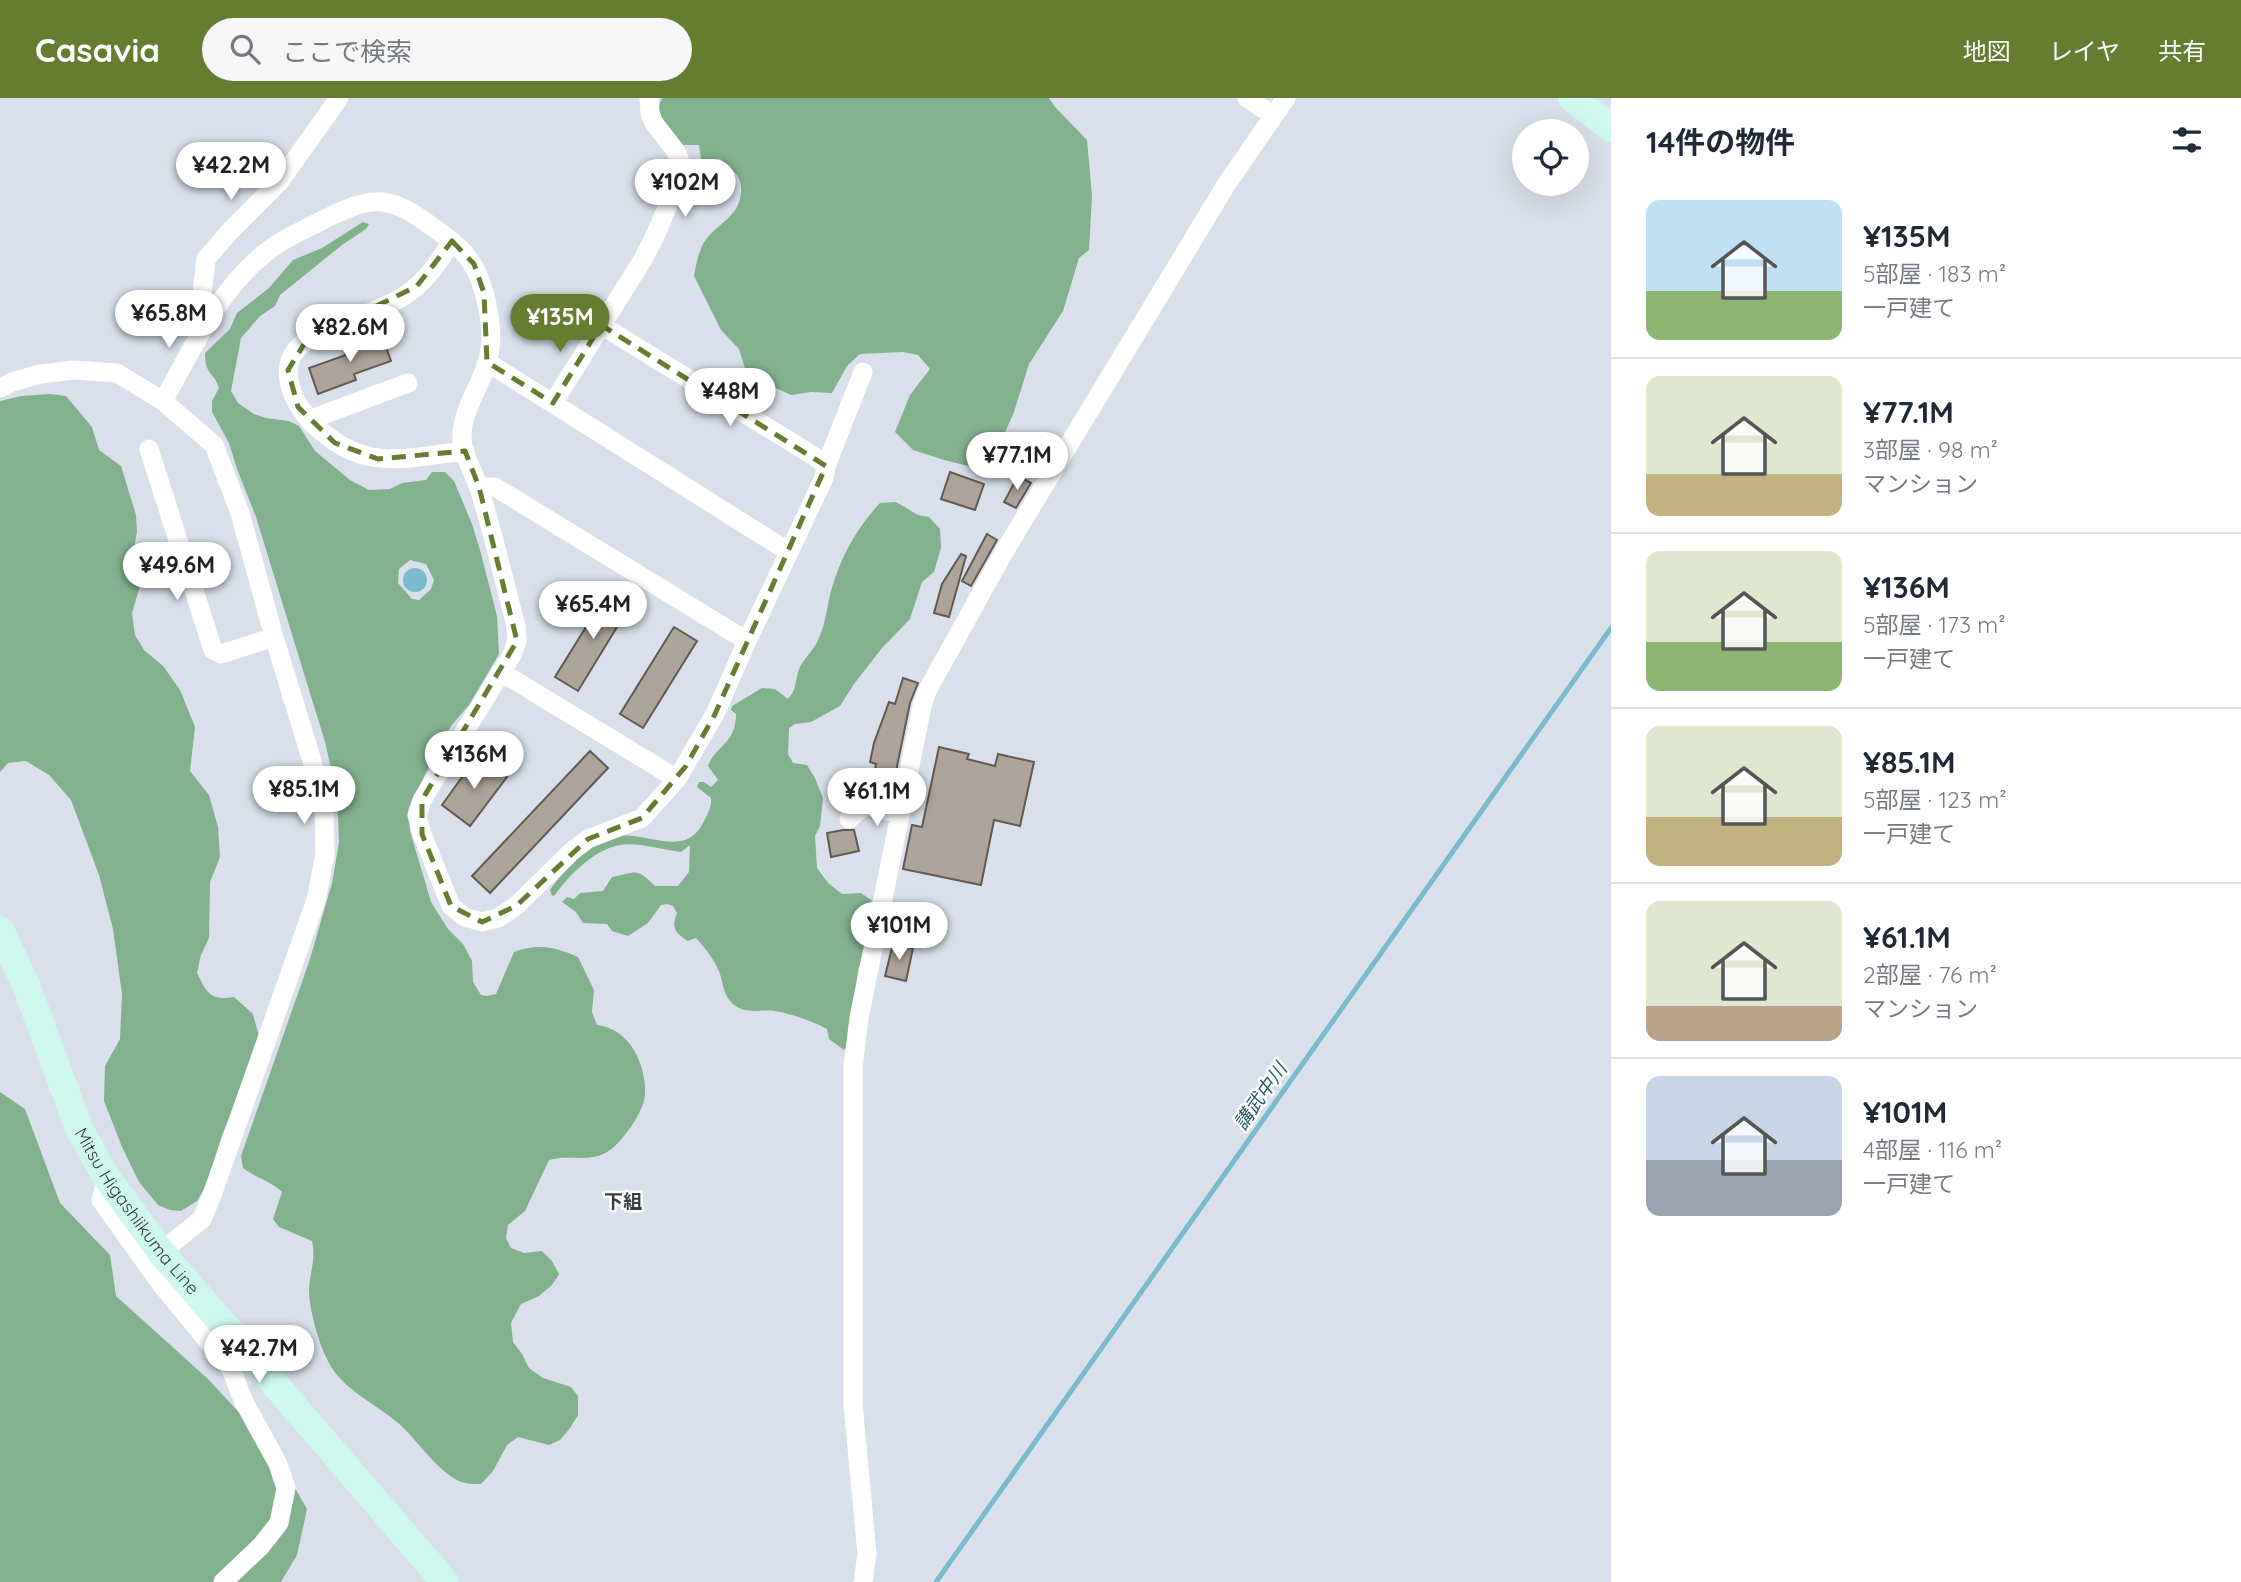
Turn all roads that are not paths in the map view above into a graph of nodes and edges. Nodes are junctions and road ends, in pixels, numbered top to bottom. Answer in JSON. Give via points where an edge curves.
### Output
{"nodes":[{"id":1,"x":339,"y":98,"type":"edge"},
{"id":2,"x":649,"y":98,"type":"edge"},
{"id":3,"x":1248,"y":98,"type":"edge"},
{"id":4,"x":1286,"y":98,"type":"edge"},
{"id":5,"x":1573,"y":98,"type":"edge"},
{"id":6,"x":1272,"y":115,"type":"junction"},
{"id":7,"x":1611,"y":128,"type":"edge"},
{"id":8,"x":452,"y":241,"type":"junction"},
{"id":9,"x":210,"y":320,"type":"junction"},
{"id":10,"x":601,"y":325,"type":"junction"},
{"id":11,"x":487,"y":362,"type":"junction"},
{"id":12,"x":863,"y":372,"type":"dead end"},
{"id":13,"x":408,"y":383,"type":"dead end"},
{"id":14,"x":0,"y":388,"type":"edge"},
{"id":15,"x":163,"y":401,"type":"junction"},
{"id":16,"x":553,"y":403,"type":"junction"},
{"id":17,"x":309,"y":420,"type":"junction"},
{"id":18,"x":149,"y":449,"type":"dead end"},
{"id":19,"x":465,"y":451,"type":"junction"},
{"id":20,"x":826,"y":466,"type":"junction"},
{"id":21,"x":479,"y":487,"type":"junction"},
{"id":22,"x":789,"y":552,"type":"junction"},
{"id":23,"x":274,"y":637,"type":"junction"},
{"id":24,"x":747,"y":641,"type":"junction"},
{"id":25,"x":501,"y":672,"type":"junction"},
{"id":26,"x":677,"y":779,"type":"junction"},
{"id":27,"x":900,"y":814,"type":"junction"},
{"id":28,"x":849,"y":819,"type":"dead end"},
{"id":29,"x":0,"y":930,"type":"edge"},
{"id":30,"x":107,"y":1178,"type":"junction"},
{"id":31,"x":161,"y":1252,"type":"junction"},
{"id":32,"x":223,"y":1582,"type":"edge"},
{"id":33,"x":445,"y":1582,"type":"edge"},
{"id":34,"x":863,"y":1582,"type":"edge"}],
"edges":[{"from":1,"to":9,"type":"street","via":[[280,181],[206,259],[201,302]]},
{"from":2,"to":10,"type":"street","via":[[654,123],[676,150],[680,171],[656,236]]},
{"from":3,"to":6,"type":"street"},
{"from":4,"to":6,"type":"street"},
{"from":5,"to":7,"type":"main road"},
{"from":6,"to":27,"type":"street","via":[[1004,552],[927,691]]},
{"from":8,"to":9,"type":"street","via":[[402,206],[359,203],[267,251],[247,269]]},
{"from":8,"to":11,"type":"street","via":[[474,264],[484,293],[490,322]]},
{"from":8,"to":17,"type":"street","via":[[428,276],[405,295],[300,345],[290,362],[288,379],[293,398]]},
{"from":9,"to":15,"type":"street"},
{"from":10,"to":16,"type":"street"},
{"from":10,"to":20,"type":"street"},
{"from":11,"to":16,"type":"street"},
{"from":11,"to":19,"type":"street","via":[[464,423]]},
{"from":12,"to":20,"type":"street"},
{"from":13,"to":17,"type":"street"},
{"from":14,"to":15,"type":"street","via":[[40,374],[75,370],[117,373]]},
{"from":15,"to":23,"type":"street","via":[[214,445],[240,513]]},
{"from":16,"to":22,"type":"street"},
{"from":17,"to":19,"type":"street","via":[[335,443],[366,457]]},
{"from":18,"to":23,"type":"street","via":[[213,650],[221,654]]},
{"from":19,"to":21,"type":"street"},
{"from":20,"to":22,"type":"street"},
{"from":21,"to":24,"type":"street","via":[[495,487]]},
{"from":21,"to":25,"type":"street","via":[[516,626],[517,641]]},
{"from":22,"to":24,"type":"street"},
{"from":23,"to":31,"type":"street","via":[[312,761],[324,813],[325,854],[316,900],[212,1195],[202,1219]]},
{"from":24,"to":26,"type":"street","via":[[715,714]]},
{"from":25,"to":26,"type":"street"},
{"from":25,"to":26,"type":"street","via":[[422,800],[418,815],[451,906],[465,917],[482,922],[498,918],[572,850],[642,818]]},
{"from":27,"to":28,"type":"street","via":[[865,805]]},
{"from":27,"to":34,"type":"street","via":[[853,1067],[853,1379],[867,1554]]},
{"from":29,"to":30,"type":"main road","name":"Mitsu Higashiikuma Line","via":[[26,985],[80,1131]]},
{"from":30,"to":31,"type":"main road","name":"Mitsu Higashiikuma Line"},
{"from":30,"to":32,"type":"street","via":[[100,1200],[231,1369],[286,1488],[279,1523]]},
{"from":31,"to":33,"type":"main road","name":"Mitsu Higashiikuma Line"}]}
